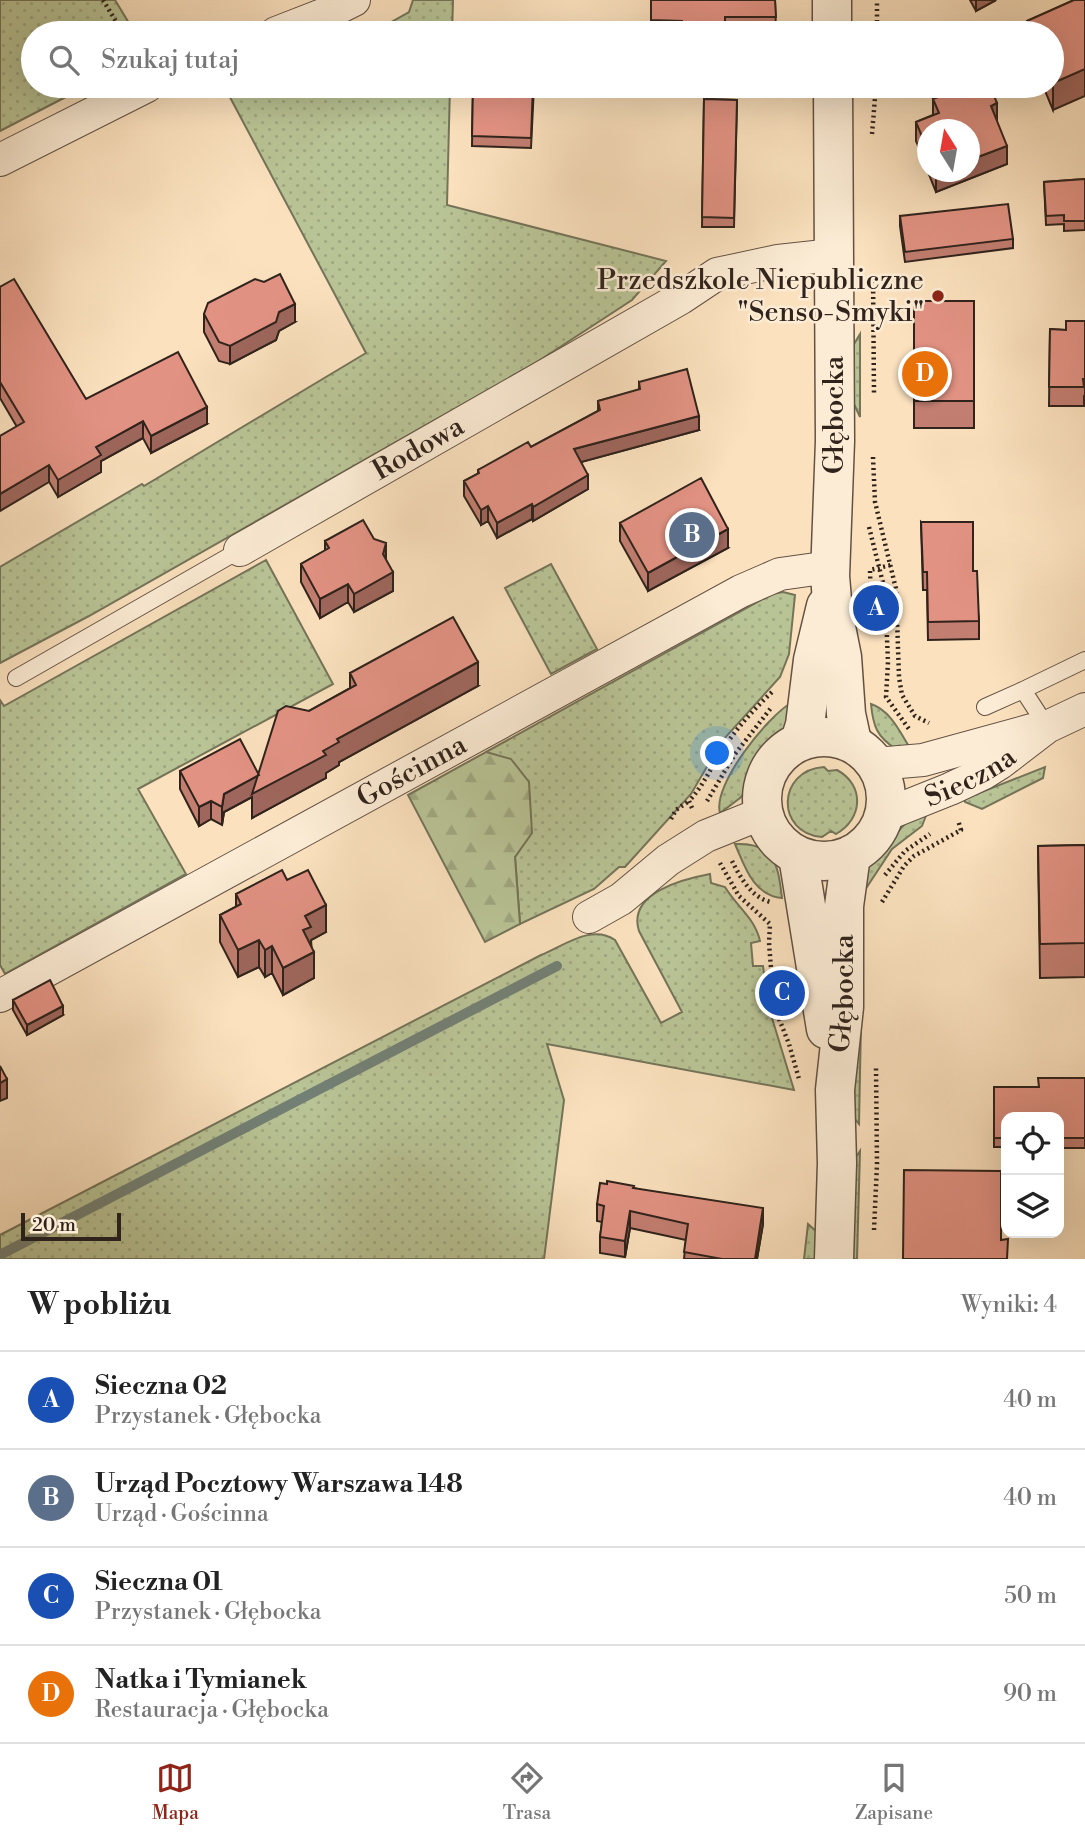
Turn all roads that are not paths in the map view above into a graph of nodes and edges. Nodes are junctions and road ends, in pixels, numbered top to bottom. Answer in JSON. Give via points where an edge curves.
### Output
{"nodes":[{"id":1,"x":354,"y":0,"type":"edge"},
{"id":2,"x":832,"y":0,"type":"edge"},
{"id":3,"x":307,"y":21,"type":"edge"},
{"id":4,"x":832,"y":21,"type":"edge"},
{"id":5,"x":123,"y":98,"type":"edge"},
{"id":6,"x":832,"y":98,"type":"edge"},
{"id":7,"x":0,"y":160,"type":"edge"},
{"id":8,"x":834,"y":255,"type":"junction"},
{"id":9,"x":240,"y":550,"type":"joint"},
{"id":10,"x":830,"y":571,"type":"junction"},
{"id":11,"x":1085,"y":660,"type":"edge"},
{"id":12,"x":16,"y":678,"type":"dead end"},
{"id":13,"x":1023,"y":690,"type":"junction"},
{"id":14,"x":985,"y":707,"type":"dead end"},
{"id":15,"x":1085,"y":709,"type":"edge"},
{"id":16,"x":1047,"y":727,"type":"junction"},
{"id":17,"x":800,"y":741,"type":"junction"},
{"id":18,"x":864,"y":753,"type":"junction"},
{"id":19,"x":763,"y":813,"type":"junction"},
{"id":20,"x":885,"y":815,"type":"junction"},
{"id":21,"x":851,"y":855,"type":"junction"},
{"id":22,"x":798,"y":856,"type":"junction"},
{"id":23,"x":589,"y":917,"type":"dead end"},
{"id":24,"x":0,"y":996,"type":"edge"},
{"id":25,"x":818,"y":1089,"type":"junction"},
{"id":26,"x":834,"y":1259,"type":"edge"}],
"edges":[{"from":1,"to":3,"type":"street"},
{"from":2,"to":4,"type":"street"},
{"from":5,"to":7,"type":"street"},
{"from":6,"to":8,"type":"street","name":"Głębocka"},
{"from":8,"to":9,"type":"street","name":"Rodowa","via":[[717,274]]},
{"from":8,"to":10,"type":"street","name":"Głębocka"},
{"from":9,"to":12,"type":"lane","name":"Rodowa"},
{"from":10,"to":17,"type":"street","name":"Głębocka"},
{"from":10,"to":18,"type":"street","name":"Głębocka","via":[[846,714]]},
{"from":10,"to":24,"type":"street","name":"Gościnna","via":[[780,574],[741,591]]},
{"from":11,"to":13,"type":"lane"},
{"from":13,"to":14,"type":"lane"},
{"from":13,"to":16,"type":"lane"},
{"from":15,"to":16,"type":"street","name":"Sieczna"},
{"from":16,"to":18,"type":"street","name":"Sieczna","via":[[923,760]]},
{"from":16,"to":20,"type":"street","name":"Sieczna","via":[[1000,764]]},
{"from":17,"to":18,"type":"street","via":[[826,736]]},
{"from":17,"to":19,"type":"street","via":[[768,770],[762,791]]},
{"from":18,"to":20,"type":"street","name":"Głębocka","via":[[886,788]]},
{"from":19,"to":22,"type":"street","via":[[773,835]]},
{"from":19,"to":23,"type":"street","via":[[706,836]]},
{"from":20,"to":21,"type":"street","via":[[876,834]]},
{"from":21,"to":22,"type":"street","via":[[825,861]]},
{"from":21,"to":25,"type":"street","name":"Głębocka","via":[[844,906],[844,1007]]},
{"from":22,"to":25,"type":"street","name":"Głębocka","via":[[824,1009]]},
{"from":25,"to":26,"type":"street","name":"Głębocka","via":[[837,1163]]}]}
